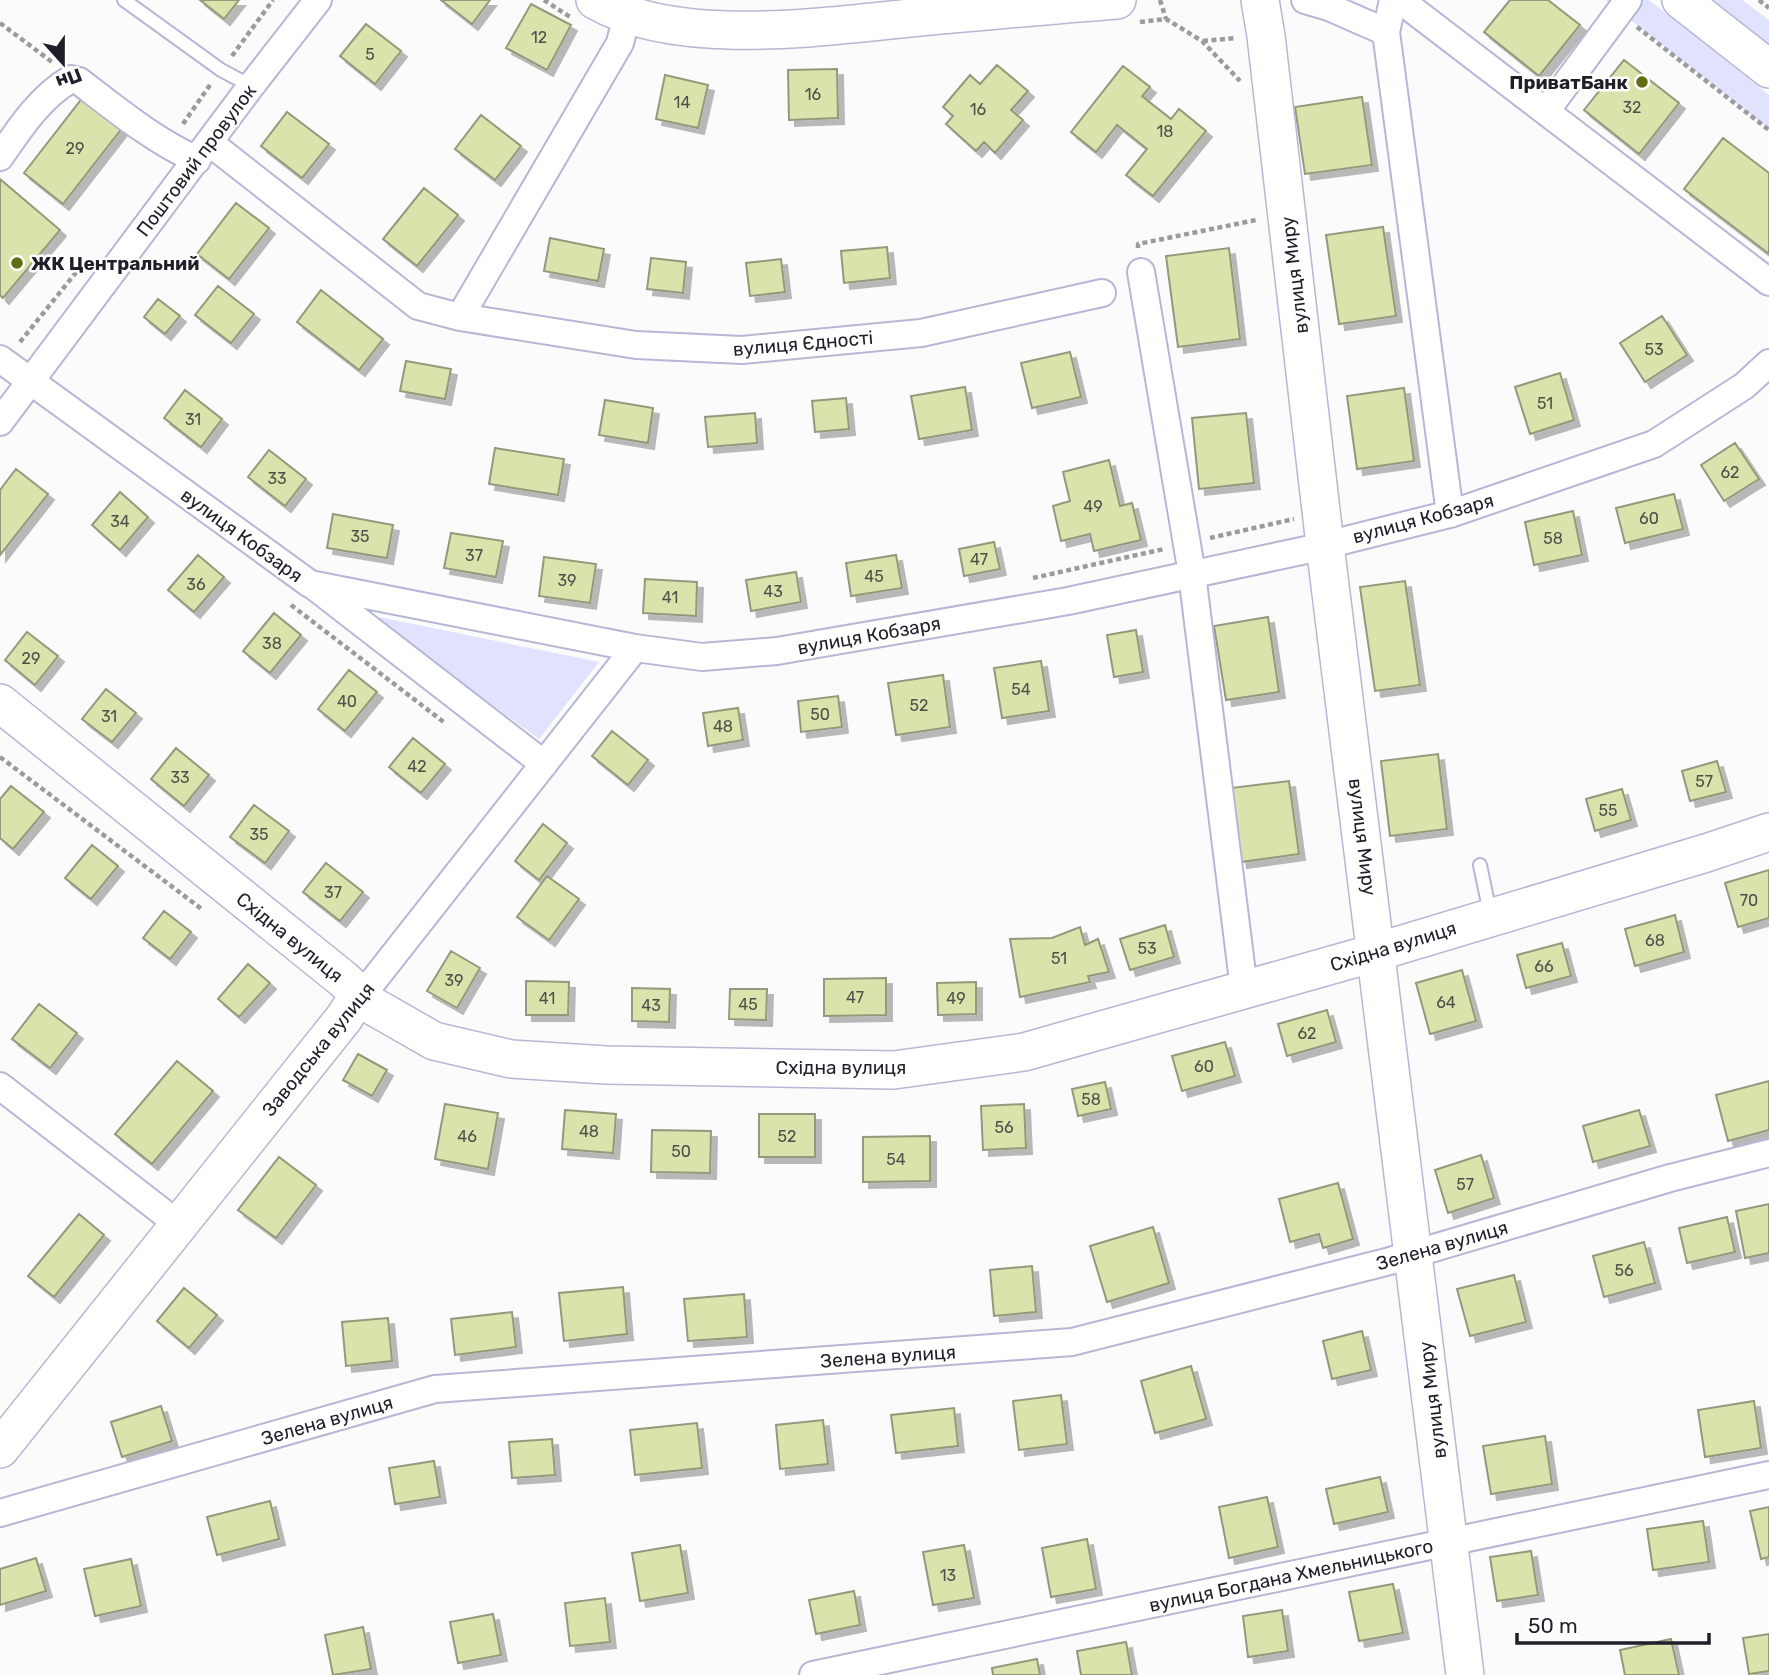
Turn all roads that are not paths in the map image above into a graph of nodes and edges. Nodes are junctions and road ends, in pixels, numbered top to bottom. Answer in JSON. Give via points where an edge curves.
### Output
{"nodes":[{"id":1,"x":124,"y":0,"type":"edge"},
{"id":2,"x":318,"y":0,"type":"edge"},
{"id":3,"x":1117,"y":0,"type":"edge"},
{"id":4,"x":1260,"y":0,"type":"edge"},
{"id":5,"x":1305,"y":0,"type":"edge"},
{"id":6,"x":1393,"y":0,"type":"edge"},
{"id":7,"x":1400,"y":0,"type":"edge"},
{"id":8,"x":1681,"y":0,"type":"edge"},
{"id":9,"x":1623,"y":6,"type":"edge"},
{"id":10,"x":611,"y":7,"type":"edge"},
{"id":11,"x":1386,"y":32,"type":"junction"},
{"id":12,"x":1769,"y":69,"type":"edge"},
{"id":13,"x":251,"y":86,"type":"junction"},
{"id":14,"x":1546,"y":111,"type":"junction"},
{"id":15,"x":204,"y":151,"type":"junction"},
{"id":16,"x":0,"y":156,"type":"edge"},
{"id":17,"x":1141,"y":272,"type":"road end"},
{"id":18,"x":1769,"y":282,"type":"edge"},
{"id":19,"x":1102,"y":293,"type":"dead end"},
{"id":20,"x":460,"y":317,"type":"junction"},
{"id":21,"x":9,"y":348,"type":"edge"},
{"id":22,"x":1769,"y":363,"type":"edge"},
{"id":23,"x":36,"y":372,"type":"junction"},
{"id":24,"x":0,"y":422,"type":"edge"},
{"id":25,"x":1450,"y":514,"type":"junction"},
{"id":26,"x":1325,"y":545,"type":"junction"},
{"id":27,"x":1192,"y":574,"type":"junction"},
{"id":28,"x":310,"y":584,"type":"junction"},
{"id":29,"x":635,"y":649,"type":"junction"},
{"id":30,"x":0,"y":703,"type":"edge"},
{"id":31,"x":544,"y":764,"type":"junction"},
{"id":32,"x":1769,"y":832,"type":"edge"},
{"id":33,"x":1480,"y":865,"type":"dead end"},
{"id":34,"x":1491,"y":917,"type":"junction"},
{"id":35,"x":1377,"y":951,"type":"junction"},
{"id":36,"x":1244,"y":989,"type":"junction"},
{"id":37,"x":359,"y":995,"type":"junction"},
{"id":38,"x":0,"y":1086,"type":"edge"},
{"id":39,"x":1769,"y":1153,"type":"edge"},
{"id":40,"x":178,"y":1224,"type":"junction"},
{"id":41,"x":1414,"y":1253,"type":"junction"},
{"id":42,"x":0,"y":1449,"type":"edge"},
{"id":43,"x":1769,"y":1475,"type":"edge"},
{"id":44,"x":0,"y":1513,"type":"edge"},
{"id":45,"x":1449,"y":1542,"type":"junction"},
{"id":46,"x":813,"y":1675,"type":"edge"},
{"id":47,"x":1465,"y":1675,"type":"edge"}],
"edges":[{"from":1,"to":13,"type":"lane"},
{"from":2,"to":13,"type":"street","name":"Поштовий провулок"},
{"from":3,"to":10,"type":"street","via":[[782,29],[687,27]]},
{"from":4,"to":26,"type":"street","name":"вулиця Миру"},
{"from":5,"to":11,"type":"street"},
{"from":6,"to":11,"type":"street"},
{"from":7,"to":14,"type":"street"},
{"from":8,"to":12,"type":"street"},
{"from":9,"to":14,"type":"street"},
{"from":10,"to":20,"type":"street","via":[[620,43]]},
{"from":11,"to":25,"type":"street"},
{"from":13,"to":15,"type":"street","name":"Поштовий провулок"},
{"from":14,"to":18,"type":"street"},
{"from":15,"to":16,"type":"street","name":"вулиця Єдності","via":[[168,147],[71,79],[53,89]]},
{"from":15,"to":20,"type":"street","name":"вулиця Єдності","via":[[418,306]]},
{"from":15,"to":23,"type":"street","name":"Поштовий провулок"},
{"from":17,"to":27,"type":"street"},
{"from":19,"to":20,"type":"street","name":"вулиця Єдності","via":[[921,333],[742,350],[636,345]]},
{"from":21,"to":23,"type":"street","name":"вулиця Кобзаря"},
{"from":22,"to":25,"type":"street","name":"вулиця Кобзаря","via":[[1744,386],[1654,444]]},
{"from":23,"to":24,"type":"street","name":"Поштовий провулок"},
{"from":23,"to":28,"type":"street","name":"вулиця Кобзаря"},
{"from":25,"to":26,"type":"street","name":"вулиця Кобзаря"},
{"from":26,"to":27,"type":"street","name":"вулиця Кобзаря"},
{"from":26,"to":35,"type":"street","name":"вулиця Миру"},
{"from":27,"to":29,"type":"street","name":"вулиця Кобзаря","via":[[1068,601],[778,651],[702,657]]},
{"from":27,"to":36,"type":"street"},
{"from":28,"to":29,"type":"street","name":"вулиця Кобзаря"},
{"from":28,"to":31,"type":"street"},
{"from":29,"to":31,"type":"street","name":"Заводська вулиця"},
{"from":30,"to":37,"type":"street","name":"Східна вулиця"},
{"from":31,"to":37,"type":"street","name":"Заводська вулиця"},
{"from":32,"to":34,"type":"street","name":"Східна вулиця"},
{"from":33,"to":34,"type":"lane"},
{"from":34,"to":35,"type":"street","name":"Східна вулиця"},
{"from":35,"to":36,"type":"street","name":"Східна вулиця"},
{"from":35,"to":41,"type":"street","name":"вулиця Миру"},
{"from":36,"to":37,"type":"street","name":"Східна вулиця","via":[[1024,1052],[894,1070],[511,1059],[434,1041]]},
{"from":37,"to":40,"type":"street","name":"Заводська вулиця"},
{"from":38,"to":40,"type":"street"},
{"from":39,"to":41,"type":"street","name":"Зелена вулиця"},
{"from":40,"to":42,"type":"street","name":"Заводська вулиця"},
{"from":41,"to":44,"type":"street","name":"Зелена вулиця","via":[[1072,1342],[435,1389]]},
{"from":41,"to":45,"type":"street","name":"вулиця Миру"},
{"from":43,"to":45,"type":"street","name":"вулиця Богдана Хмельницького"},
{"from":45,"to":46,"type":"street","name":"вулиця Богдана Хмельницького"},
{"from":45,"to":47,"type":"street","name":"вулиця Миру"}]}
